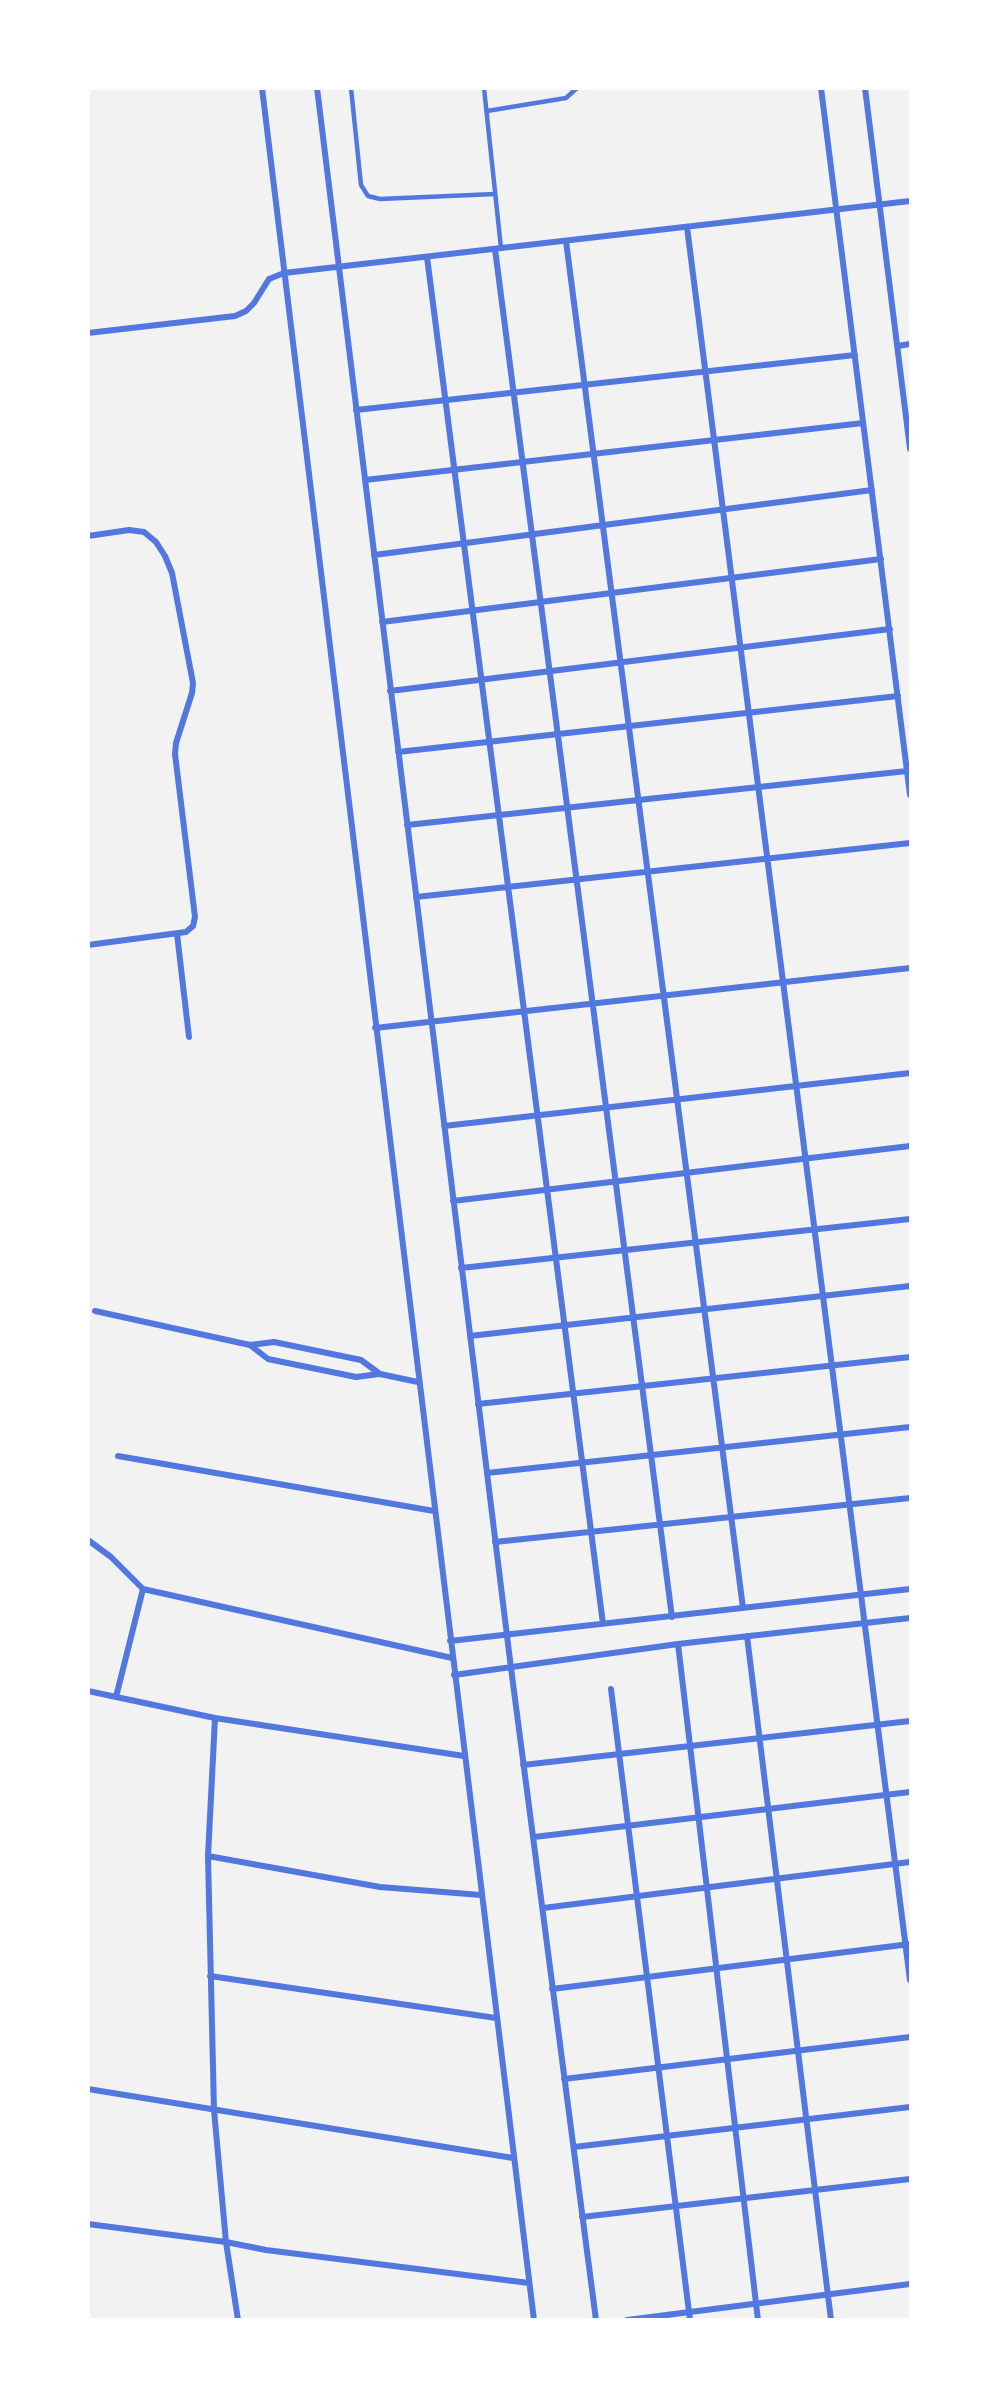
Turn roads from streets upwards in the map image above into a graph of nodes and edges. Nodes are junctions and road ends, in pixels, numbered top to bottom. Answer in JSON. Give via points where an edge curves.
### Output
{"nodes":[{"id":1,"x":262,"y":88,"type":"edge"},
{"id":2,"x":317,"y":88,"type":"edge"},
{"id":3,"x":821,"y":88,"type":"edge"},
{"id":4,"x":865,"y":88,"type":"edge"},
{"id":5,"x":910,"y":201,"type":"edge"},
{"id":6,"x":880,"y":204,"type":"junction"},
{"id":7,"x":836,"y":209,"type":"junction"},
{"id":8,"x":687,"y":226,"type":"junction"},
{"id":9,"x":566,"y":241,"type":"junction"},
{"id":10,"x":498,"y":248,"type":"junction"},
{"id":11,"x":427,"y":257,"type":"junction"},
{"id":12,"x":339,"y":267,"type":"junction"},
{"id":13,"x":284,"y":273,"type":"junction"},
{"id":14,"x":88,"y":333,"type":"edge"},
{"id":15,"x":910,"y":344,"type":"edge"},
{"id":16,"x":898,"y":346,"type":"junction"},
{"id":17,"x":855,"y":355,"type":"junction"},
{"id":18,"x":705,"y":371,"type":"junction"},
{"id":19,"x":585,"y":385,"type":"junction"},
{"id":20,"x":514,"y":393,"type":"junction"},
{"id":21,"x":446,"y":400,"type":"junction"},
{"id":22,"x":356,"y":410,"type":"junction"},
{"id":23,"x":908,"y":415,"type":"edge"},
{"id":24,"x":863,"y":423,"type":"junction"},
{"id":25,"x":714,"y":440,"type":"junction"},
{"id":26,"x":910,"y":449,"type":"edge"},
{"id":27,"x":594,"y":454,"type":"junction"},
{"id":28,"x":523,"y":462,"type":"junction"},
{"id":29,"x":455,"y":470,"type":"junction"},
{"id":30,"x":365,"y":480,"type":"junction"},
{"id":31,"x":872,"y":490,"type":"junction"},
{"id":32,"x":723,"y":509,"type":"junction"},
{"id":33,"x":603,"y":525,"type":"junction"},
{"id":34,"x":532,"y":534,"type":"junction"},
{"id":35,"x":88,"y":536,"type":"edge"},
{"id":36,"x":464,"y":543,"type":"junction"},
{"id":37,"x":374,"y":555,"type":"junction"},
{"id":38,"x":880,"y":558,"type":"junction"},
{"id":39,"x":732,"y":578,"type":"junction"},
{"id":40,"x":612,"y":593,"type":"junction"},
{"id":41,"x":541,"y":602,"type":"junction"},
{"id":42,"x":473,"y":611,"type":"junction"},
{"id":43,"x":382,"y":622,"type":"junction"},
{"id":44,"x":890,"y":629,"type":"junction"},
{"id":45,"x":741,"y":648,"type":"junction"},
{"id":46,"x":620,"y":663,"type":"junction"},
{"id":47,"x":550,"y":671,"type":"junction"},
{"id":48,"x":482,"y":680,"type":"junction"},
{"id":49,"x":390,"y":691,"type":"junction"},
{"id":50,"x":898,"y":696,"type":"junction"},
{"id":51,"x":749,"y":712,"type":"junction"},
{"id":52,"x":629,"y":726,"type":"junction"},
{"id":53,"x":558,"y":734,"type":"junction"},
{"id":54,"x":490,"y":742,"type":"junction"},
{"id":55,"x":398,"y":752,"type":"junction"},
{"id":56,"x":907,"y":771,"type":"junction"},
{"id":57,"x":758,"y":787,"type":"junction"},
{"id":58,"x":910,"y":795,"type":"edge"},
{"id":59,"x":638,"y":800,"type":"junction"},
{"id":60,"x":567,"y":807,"type":"junction"},
{"id":61,"x":500,"y":815,"type":"junction"},
{"id":62,"x":407,"y":825,"type":"junction"},
{"id":63,"x":910,"y":843,"type":"edge"},
{"id":64,"x":768,"y":859,"type":"junction"},
{"id":65,"x":648,"y":872,"type":"junction"},
{"id":66,"x":577,"y":880,"type":"junction"},
{"id":67,"x":509,"y":887,"type":"junction"},
{"id":68,"x":416,"y":897,"type":"junction"},
{"id":69,"x":177,"y":934,"type":"junction"},
{"id":70,"x":88,"y":945,"type":"edge"},
{"id":71,"x":910,"y":968,"type":"edge"},
{"id":72,"x":783,"y":982,"type":"junction"},
{"id":73,"x":663,"y":996,"type":"junction"},
{"id":74,"x":593,"y":1004,"type":"junction"},
{"id":75,"x":525,"y":1012,"type":"junction"},
{"id":76,"x":431,"y":1022,"type":"junction"},
{"id":77,"x":375,"y":1028,"type":"junction"},
{"id":78,"x":189,"y":1037,"type":"dead end"},
{"id":79,"x":910,"y":1072,"type":"edge"},
{"id":80,"x":796,"y":1086,"type":"junction"},
{"id":81,"x":677,"y":1099,"type":"junction"},
{"id":82,"x":606,"y":1107,"type":"junction"},
{"id":83,"x":539,"y":1115,"type":"junction"},
{"id":84,"x":444,"y":1126,"type":"junction"},
{"id":85,"x":910,"y":1146,"type":"edge"},
{"id":86,"x":806,"y":1159,"type":"junction"},
{"id":87,"x":686,"y":1173,"type":"junction"},
{"id":88,"x":616,"y":1181,"type":"junction"},
{"id":89,"x":548,"y":1189,"type":"junction"},
{"id":90,"x":453,"y":1201,"type":"junction"},
{"id":91,"x":910,"y":1219,"type":"edge"},
{"id":92,"x":815,"y":1229,"type":"junction"},
{"id":93,"x":696,"y":1242,"type":"junction"},
{"id":94,"x":625,"y":1250,"type":"junction"},
{"id":95,"x":557,"y":1257,"type":"junction"},
{"id":96,"x":461,"y":1268,"type":"junction"},
{"id":97,"x":910,"y":1286,"type":"edge"},
{"id":98,"x":824,"y":1296,"type":"junction"},
{"id":99,"x":704,"y":1310,"type":"junction"},
{"id":100,"x":95,"y":1311,"type":"dead end"},
{"id":101,"x":634,"y":1317,"type":"junction"},
{"id":102,"x":566,"y":1325,"type":"junction"},
{"id":103,"x":470,"y":1336,"type":"junction"},
{"id":104,"x":250,"y":1345,"type":"junction"},
{"id":105,"x":910,"y":1357,"type":"edge"},
{"id":106,"x":832,"y":1365,"type":"junction"},
{"id":107,"x":380,"y":1374,"type":"junction"},
{"id":108,"x":713,"y":1378,"type":"junction"},
{"id":109,"x":418,"y":1382,"type":"junction"},
{"id":110,"x":643,"y":1386,"type":"junction"},
{"id":111,"x":575,"y":1393,"type":"junction"},
{"id":112,"x":478,"y":1404,"type":"junction"},
{"id":113,"x":910,"y":1427,"type":"edge"},
{"id":114,"x":841,"y":1435,"type":"junction"},
{"id":115,"x":722,"y":1448,"type":"junction"},
{"id":116,"x":651,"y":1455,"type":"junction"},
{"id":117,"x":118,"y":1456,"type":"dead end"},
{"id":118,"x":584,"y":1463,"type":"junction"},
{"id":119,"x":487,"y":1473,"type":"junction"},
{"id":120,"x":910,"y":1498,"type":"edge"},
{"id":121,"x":850,"y":1504,"type":"junction"},
{"id":122,"x":434,"y":1511,"type":"junction"},
{"id":123,"x":731,"y":1517,"type":"junction"},
{"id":124,"x":661,"y":1524,"type":"junction"},
{"id":125,"x":593,"y":1531,"type":"junction"},
{"id":126,"x":88,"y":1540,"type":"edge"},
{"id":127,"x":495,"y":1542,"type":"junction"},
{"id":128,"x":143,"y":1589,"type":"junction"},
{"id":129,"x":910,"y":1589,"type":"edge"},
{"id":130,"x":861,"y":1594,"type":"junction"},
{"id":131,"x":743,"y":1608,"type":"junction"},
{"id":132,"x":672,"y":1617,"type":"junction"},
{"id":133,"x":910,"y":1618,"type":"edge"},
{"id":134,"x":865,"y":1623,"type":"junction"},
{"id":135,"x":603,"y":1624,"type":"junction"},
{"id":136,"x":507,"y":1636,"type":"junction"},
{"id":137,"x":747,"y":1636,"type":"junction"},
{"id":138,"x":450,"y":1641,"type":"junction"},
{"id":139,"x":678,"y":1644,"type":"junction"},
{"id":140,"x":452,"y":1658,"type":"junction"},
{"id":141,"x":510,"y":1668,"type":"junction"},
{"id":142,"x":454,"y":1675,"type":"junction"},
{"id":143,"x":611,"y":1689,"type":"dead end"},
{"id":144,"x":88,"y":1691,"type":"edge"},
{"id":145,"x":116,"y":1697,"type":"junction"},
{"id":146,"x":215,"y":1718,"type":"junction"},
{"id":147,"x":910,"y":1721,"type":"edge"},
{"id":148,"x":878,"y":1725,"type":"junction"},
{"id":149,"x":760,"y":1738,"type":"junction"},
{"id":150,"x":690,"y":1746,"type":"junction"},
{"id":151,"x":619,"y":1754,"type":"junction"},
{"id":152,"x":464,"y":1756,"type":"junction"},
{"id":153,"x":523,"y":1765,"type":"junction"},
{"id":154,"x":910,"y":1792,"type":"edge"},
{"id":155,"x":887,"y":1795,"type":"junction"},
{"id":156,"x":768,"y":1809,"type":"junction"},
{"id":157,"x":698,"y":1817,"type":"junction"},
{"id":158,"x":628,"y":1826,"type":"junction"},
{"id":159,"x":534,"y":1837,"type":"junction"},
{"id":160,"x":208,"y":1856,"type":"junction"},
{"id":161,"x":910,"y":1862,"type":"edge"},
{"id":162,"x":896,"y":1863,"type":"junction"},
{"id":163,"x":777,"y":1879,"type":"junction"},
{"id":164,"x":707,"y":1888,"type":"junction"},
{"id":165,"x":481,"y":1895,"type":"junction"},
{"id":166,"x":637,"y":1896,"type":"junction"},
{"id":167,"x":543,"y":1908,"type":"junction"},
{"id":168,"x":908,"y":1944,"type":"edge"},
{"id":169,"x":787,"y":1960,"type":"junction"},
{"id":170,"x":716,"y":1968,"type":"junction"},
{"id":171,"x":210,"y":1976,"type":"junction"},
{"id":172,"x":647,"y":1977,"type":"junction"},
{"id":173,"x":910,"y":1980,"type":"edge"},
{"id":174,"x":552,"y":1989,"type":"junction"},
{"id":175,"x":496,"y":2018,"type":"junction"},
{"id":176,"x":910,"y":2037,"type":"edge"},
{"id":177,"x":798,"y":2051,"type":"junction"},
{"id":178,"x":727,"y":2060,"type":"junction"},
{"id":179,"x":658,"y":2068,"type":"junction"},
{"id":180,"x":564,"y":2079,"type":"junction"},
{"id":181,"x":88,"y":2089,"type":"edge"},
{"id":182,"x":910,"y":2107,"type":"edge"},
{"id":183,"x":214,"y":2110,"type":"junction"},
{"id":184,"x":806,"y":2120,"type":"junction"},
{"id":185,"x":735,"y":2128,"type":"junction"},
{"id":186,"x":667,"y":2136,"type":"junction"},
{"id":187,"x":574,"y":2147,"type":"junction"},
{"id":188,"x":513,"y":2158,"type":"junction"},
{"id":189,"x":910,"y":2179,"type":"edge"},
{"id":190,"x":814,"y":2190,"type":"junction"},
{"id":191,"x":744,"y":2199,"type":"junction"},
{"id":192,"x":676,"y":2207,"type":"junction"},
{"id":193,"x":582,"y":2217,"type":"junction"},
{"id":194,"x":88,"y":2224,"type":"edge"},
{"id":195,"x":226,"y":2242,"type":"junction"},
{"id":196,"x":529,"y":2283,"type":"junction"},
{"id":197,"x":910,"y":2284,"type":"edge"},
{"id":198,"x":828,"y":2295,"type":"junction"},
{"id":199,"x":756,"y":2304,"type":"junction"},
{"id":200,"x":689,"y":2312,"type":"junction"},
{"id":201,"x":238,"y":2319,"type":"edge"},
{"id":202,"x":534,"y":2319,"type":"edge"},
{"id":203,"x":596,"y":2319,"type":"edge"},
{"id":204,"x":627,"y":2319,"type":"edge"},
{"id":205,"x":690,"y":2319,"type":"edge"},
{"id":206,"x":758,"y":2319,"type":"edge"},
{"id":207,"x":831,"y":2319,"type":"edge"}],
"edges":[{"from":1,"to":13,"type":"street"},
{"from":2,"to":12,"type":"street"},
{"from":3,"to":7,"type":"street"},
{"from":4,"to":6,"type":"street"},
{"from":5,"to":6,"type":"street"},
{"from":6,"to":7,"type":"street"},
{"from":6,"to":16,"type":"street"},
{"from":7,"to":8,"type":"street"},
{"from":7,"to":17,"type":"street"},
{"from":8,"to":9,"type":"street"},
{"from":8,"to":18,"type":"street"},
{"from":9,"to":10,"type":"street"},
{"from":9,"to":19,"type":"street"},
{"from":10,"to":11,"type":"street"},
{"from":10,"to":20,"type":"street"},
{"from":11,"to":12,"type":"street"},
{"from":11,"to":21,"type":"street"},
{"from":12,"to":13,"type":"street"},
{"from":12,"to":22,"type":"street"},
{"from":13,"to":14,"type":"street","via":[[269,279],[254,303],[236,316]]},
{"from":13,"to":77,"type":"street"},
{"from":15,"to":16,"type":"street"},
{"from":16,"to":23,"type":"street"},
{"from":17,"to":18,"type":"street"},
{"from":17,"to":24,"type":"street"},
{"from":18,"to":19,"type":"street"},
{"from":18,"to":25,"type":"street"},
{"from":19,"to":20,"type":"street"},
{"from":19,"to":27,"type":"street"},
{"from":20,"to":21,"type":"street"},
{"from":20,"to":28,"type":"street"},
{"from":21,"to":22,"type":"street"},
{"from":21,"to":29,"type":"street"},
{"from":22,"to":30,"type":"street"},
{"from":23,"to":26,"type":"street"},
{"from":24,"to":25,"type":"street"},
{"from":24,"to":31,"type":"street"},
{"from":25,"to":27,"type":"street"},
{"from":25,"to":32,"type":"street"},
{"from":27,"to":28,"type":"street"},
{"from":27,"to":33,"type":"street"},
{"from":28,"to":29,"type":"street"},
{"from":28,"to":34,"type":"street"},
{"from":29,"to":30,"type":"street"},
{"from":29,"to":36,"type":"street"},
{"from":30,"to":37,"type":"street"},
{"from":31,"to":32,"type":"street"},
{"from":31,"to":38,"type":"street"},
{"from":32,"to":33,"type":"street"},
{"from":32,"to":39,"type":"street"},
{"from":33,"to":34,"type":"street"},
{"from":33,"to":40,"type":"street"},
{"from":34,"to":36,"type":"street"},
{"from":34,"to":41,"type":"street"},
{"from":35,"to":69,"type":"street","via":[[129,530],[144,532],[156,542],[172,573],[193,683],[175,754],[195,917],[193,927]]},
{"from":36,"to":37,"type":"street"},
{"from":36,"to":42,"type":"street"},
{"from":37,"to":43,"type":"street"},
{"from":38,"to":39,"type":"street"},
{"from":38,"to":44,"type":"street"},
{"from":39,"to":40,"type":"street"},
{"from":39,"to":45,"type":"street"},
{"from":40,"to":41,"type":"street"},
{"from":40,"to":46,"type":"street"},
{"from":41,"to":42,"type":"street"},
{"from":41,"to":47,"type":"street"},
{"from":42,"to":43,"type":"street"},
{"from":42,"to":48,"type":"street"},
{"from":43,"to":49,"type":"street"},
{"from":44,"to":45,"type":"street"},
{"from":44,"to":50,"type":"street"},
{"from":45,"to":46,"type":"street"},
{"from":45,"to":51,"type":"street"},
{"from":46,"to":47,"type":"street"},
{"from":46,"to":52,"type":"street"},
{"from":47,"to":48,"type":"street"},
{"from":47,"to":53,"type":"street"},
{"from":48,"to":49,"type":"street"},
{"from":48,"to":54,"type":"street"},
{"from":49,"to":55,"type":"street"},
{"from":50,"to":51,"type":"street"},
{"from":50,"to":56,"type":"street"},
{"from":51,"to":52,"type":"street"},
{"from":51,"to":57,"type":"street"},
{"from":52,"to":53,"type":"street"},
{"from":52,"to":59,"type":"street"},
{"from":53,"to":54,"type":"street"},
{"from":53,"to":60,"type":"street"},
{"from":54,"to":55,"type":"street"},
{"from":54,"to":61,"type":"street"},
{"from":55,"to":62,"type":"street"},
{"from":56,"to":57,"type":"street"},
{"from":56,"to":58,"type":"street"},
{"from":57,"to":59,"type":"street"},
{"from":57,"to":64,"type":"street"},
{"from":59,"to":60,"type":"street"},
{"from":59,"to":65,"type":"street"},
{"from":60,"to":61,"type":"street"},
{"from":60,"to":66,"type":"street"},
{"from":61,"to":62,"type":"street"},
{"from":61,"to":67,"type":"street"},
{"from":62,"to":68,"type":"street"},
{"from":63,"to":64,"type":"street"},
{"from":64,"to":65,"type":"street"},
{"from":64,"to":72,"type":"street"},
{"from":65,"to":66,"type":"street"},
{"from":65,"to":73,"type":"street"},
{"from":66,"to":67,"type":"street"},
{"from":66,"to":74,"type":"street"},
{"from":67,"to":68,"type":"street"},
{"from":67,"to":75,"type":"street"},
{"from":68,"to":76,"type":"street"},
{"from":69,"to":70,"type":"street"},
{"from":69,"to":78,"type":"street"},
{"from":71,"to":72,"type":"street"},
{"from":72,"to":73,"type":"street"},
{"from":72,"to":80,"type":"street"},
{"from":73,"to":74,"type":"street"},
{"from":73,"to":81,"type":"street"},
{"from":74,"to":75,"type":"street"},
{"from":74,"to":82,"type":"street"},
{"from":75,"to":76,"type":"street"},
{"from":75,"to":83,"type":"street"},
{"from":76,"to":77,"type":"street"},
{"from":76,"to":84,"type":"street"},
{"from":77,"to":109,"type":"street"},
{"from":79,"to":80,"type":"street"},
{"from":80,"to":81,"type":"street"},
{"from":80,"to":86,"type":"street"},
{"from":81,"to":82,"type":"street"},
{"from":81,"to":87,"type":"street"},
{"from":82,"to":83,"type":"street"},
{"from":82,"to":88,"type":"street"},
{"from":83,"to":84,"type":"street"},
{"from":83,"to":89,"type":"street"},
{"from":84,"to":90,"type":"street"},
{"from":85,"to":86,"type":"street"},
{"from":86,"to":87,"type":"street"},
{"from":86,"to":92,"type":"street"},
{"from":87,"to":88,"type":"street"},
{"from":87,"to":93,"type":"street"},
{"from":88,"to":89,"type":"street"},
{"from":88,"to":94,"type":"street"},
{"from":89,"to":90,"type":"street"},
{"from":89,"to":95,"type":"street"},
{"from":90,"to":96,"type":"street"},
{"from":91,"to":92,"type":"street"},
{"from":92,"to":93,"type":"street"},
{"from":92,"to":98,"type":"street"},
{"from":93,"to":94,"type":"street"},
{"from":93,"to":99,"type":"street"},
{"from":94,"to":95,"type":"street"},
{"from":94,"to":101,"type":"street"},
{"from":95,"to":96,"type":"street"},
{"from":95,"to":102,"type":"street"},
{"from":96,"to":103,"type":"street"},
{"from":97,"to":98,"type":"street"},
{"from":98,"to":99,"type":"street"},
{"from":98,"to":106,"type":"street"},
{"from":99,"to":101,"type":"street"},
{"from":99,"to":108,"type":"street"},
{"from":100,"to":104,"type":"street"},
{"from":101,"to":102,"type":"street"},
{"from":101,"to":110,"type":"street"},
{"from":102,"to":103,"type":"street"},
{"from":102,"to":111,"type":"street"},
{"from":103,"to":112,"type":"street"},
{"from":104,"to":107,"type":"street","via":[[274,1342],[361,1360]]},
{"from":104,"to":107,"type":"street","via":[[268,1359],[356,1377]]},
{"from":105,"to":106,"type":"street"},
{"from":106,"to":108,"type":"street"},
{"from":106,"to":114,"type":"street"},
{"from":107,"to":109,"type":"street"},
{"from":108,"to":110,"type":"street"},
{"from":108,"to":115,"type":"street"},
{"from":109,"to":122,"type":"street"},
{"from":110,"to":111,"type":"street"},
{"from":110,"to":116,"type":"street"},
{"from":111,"to":112,"type":"street"},
{"from":111,"to":118,"type":"street"},
{"from":112,"to":119,"type":"street"},
{"from":113,"to":114,"type":"street"},
{"from":114,"to":115,"type":"street"},
{"from":114,"to":121,"type":"street"},
{"from":115,"to":116,"type":"street"},
{"from":115,"to":123,"type":"street"},
{"from":116,"to":118,"type":"street"},
{"from":116,"to":124,"type":"street"},
{"from":117,"to":122,"type":"street"},
{"from":118,"to":119,"type":"street"},
{"from":118,"to":125,"type":"street"},
{"from":119,"to":127,"type":"street"},
{"from":120,"to":121,"type":"street"},
{"from":121,"to":123,"type":"street"},
{"from":121,"to":130,"type":"street"},
{"from":122,"to":138,"type":"street"},
{"from":123,"to":124,"type":"street"},
{"from":123,"to":131,"type":"street"},
{"from":124,"to":125,"type":"street"},
{"from":124,"to":132,"type":"street"},
{"from":125,"to":127,"type":"street"},
{"from":125,"to":135,"type":"street"},
{"from":126,"to":128,"type":"street"},
{"from":127,"to":136,"type":"street"},
{"from":128,"to":140,"type":"street"},
{"from":128,"to":145,"type":"street"},
{"from":129,"to":130,"type":"street"},
{"from":130,"to":131,"type":"street"},
{"from":130,"to":134,"type":"street"},
{"from":131,"to":132,"type":"street"},
{"from":132,"to":135,"type":"street"},
{"from":133,"to":134,"type":"street"},
{"from":134,"to":137,"type":"street"},
{"from":134,"to":148,"type":"street"},
{"from":135,"to":136,"type":"street"},
{"from":136,"to":138,"type":"street"},
{"from":136,"to":141,"type":"street"},
{"from":137,"to":139,"type":"street"},
{"from":137,"to":149,"type":"street"},
{"from":138,"to":140,"type":"street"},
{"from":139,"to":141,"type":"street"},
{"from":139,"to":150,"type":"street"},
{"from":140,"to":142,"type":"street"},
{"from":141,"to":142,"type":"street"},
{"from":141,"to":153,"type":"street"},
{"from":142,"to":152,"type":"street"},
{"from":143,"to":151,"type":"street"},
{"from":144,"to":145,"type":"street"},
{"from":145,"to":146,"type":"street"},
{"from":146,"to":152,"type":"street"},
{"from":146,"to":160,"type":"street"},
{"from":147,"to":148,"type":"street"},
{"from":148,"to":149,"type":"street"},
{"from":148,"to":155,"type":"street"},
{"from":149,"to":150,"type":"street"},
{"from":149,"to":156,"type":"street"},
{"from":150,"to":151,"type":"street"},
{"from":150,"to":157,"type":"street"},
{"from":151,"to":153,"type":"street"},
{"from":151,"to":158,"type":"street"},
{"from":152,"to":165,"type":"street"},
{"from":153,"to":159,"type":"street"},
{"from":154,"to":155,"type":"street"},
{"from":155,"to":156,"type":"street"},
{"from":155,"to":162,"type":"street"},
{"from":156,"to":157,"type":"street"},
{"from":156,"to":163,"type":"street"},
{"from":157,"to":158,"type":"street"},
{"from":157,"to":164,"type":"street"},
{"from":158,"to":159,"type":"street"},
{"from":158,"to":166,"type":"street"},
{"from":159,"to":167,"type":"street"},
{"from":160,"to":165,"type":"street","via":[[380,1887]]},
{"from":160,"to":171,"type":"street"},
{"from":161,"to":162,"type":"street"},
{"from":162,"to":163,"type":"street"},
{"from":162,"to":168,"type":"street"},
{"from":163,"to":164,"type":"street"},
{"from":163,"to":169,"type":"street"},
{"from":164,"to":166,"type":"street"},
{"from":164,"to":170,"type":"street"},
{"from":165,"to":175,"type":"street"},
{"from":166,"to":167,"type":"street"},
{"from":166,"to":172,"type":"street"},
{"from":167,"to":174,"type":"street"},
{"from":168,"to":169,"type":"street"},
{"from":168,"to":173,"type":"street"},
{"from":169,"to":170,"type":"street"},
{"from":169,"to":177,"type":"street"},
{"from":170,"to":172,"type":"street"},
{"from":170,"to":178,"type":"street"},
{"from":171,"to":175,"type":"street"},
{"from":171,"to":183,"type":"street"},
{"from":172,"to":174,"type":"street"},
{"from":172,"to":179,"type":"street"},
{"from":174,"to":180,"type":"street"},
{"from":175,"to":188,"type":"street"},
{"from":176,"to":177,"type":"street"},
{"from":177,"to":178,"type":"street"},
{"from":177,"to":184,"type":"street"},
{"from":178,"to":179,"type":"street"},
{"from":178,"to":185,"type":"street"},
{"from":179,"to":180,"type":"street"},
{"from":179,"to":186,"type":"street"},
{"from":180,"to":187,"type":"street"},
{"from":181,"to":183,"type":"street"},
{"from":182,"to":184,"type":"street"},
{"from":183,"to":188,"type":"street"},
{"from":183,"to":195,"type":"street"},
{"from":184,"to":185,"type":"street"},
{"from":184,"to":190,"type":"street"},
{"from":185,"to":186,"type":"street"},
{"from":185,"to":191,"type":"street"},
{"from":186,"to":187,"type":"street"},
{"from":186,"to":192,"type":"street"},
{"from":187,"to":193,"type":"street"},
{"from":188,"to":196,"type":"street"},
{"from":189,"to":190,"type":"street"},
{"from":190,"to":191,"type":"street"},
{"from":190,"to":198,"type":"street"},
{"from":191,"to":192,"type":"street"},
{"from":191,"to":199,"type":"street"},
{"from":192,"to":193,"type":"street"},
{"from":192,"to":200,"type":"street"},
{"from":193,"to":203,"type":"street"},
{"from":194,"to":195,"type":"street"},
{"from":195,"to":196,"type":"street"},
{"from":195,"to":201,"type":"street"},
{"from":196,"to":202,"type":"street"},
{"from":197,"to":198,"type":"street"},
{"from":198,"to":199,"type":"street"},
{"from":198,"to":207,"type":"street"},
{"from":199,"to":200,"type":"street"},
{"from":199,"to":206,"type":"street"},
{"from":200,"to":204,"type":"street"},
{"from":200,"to":205,"type":"street"}]}
